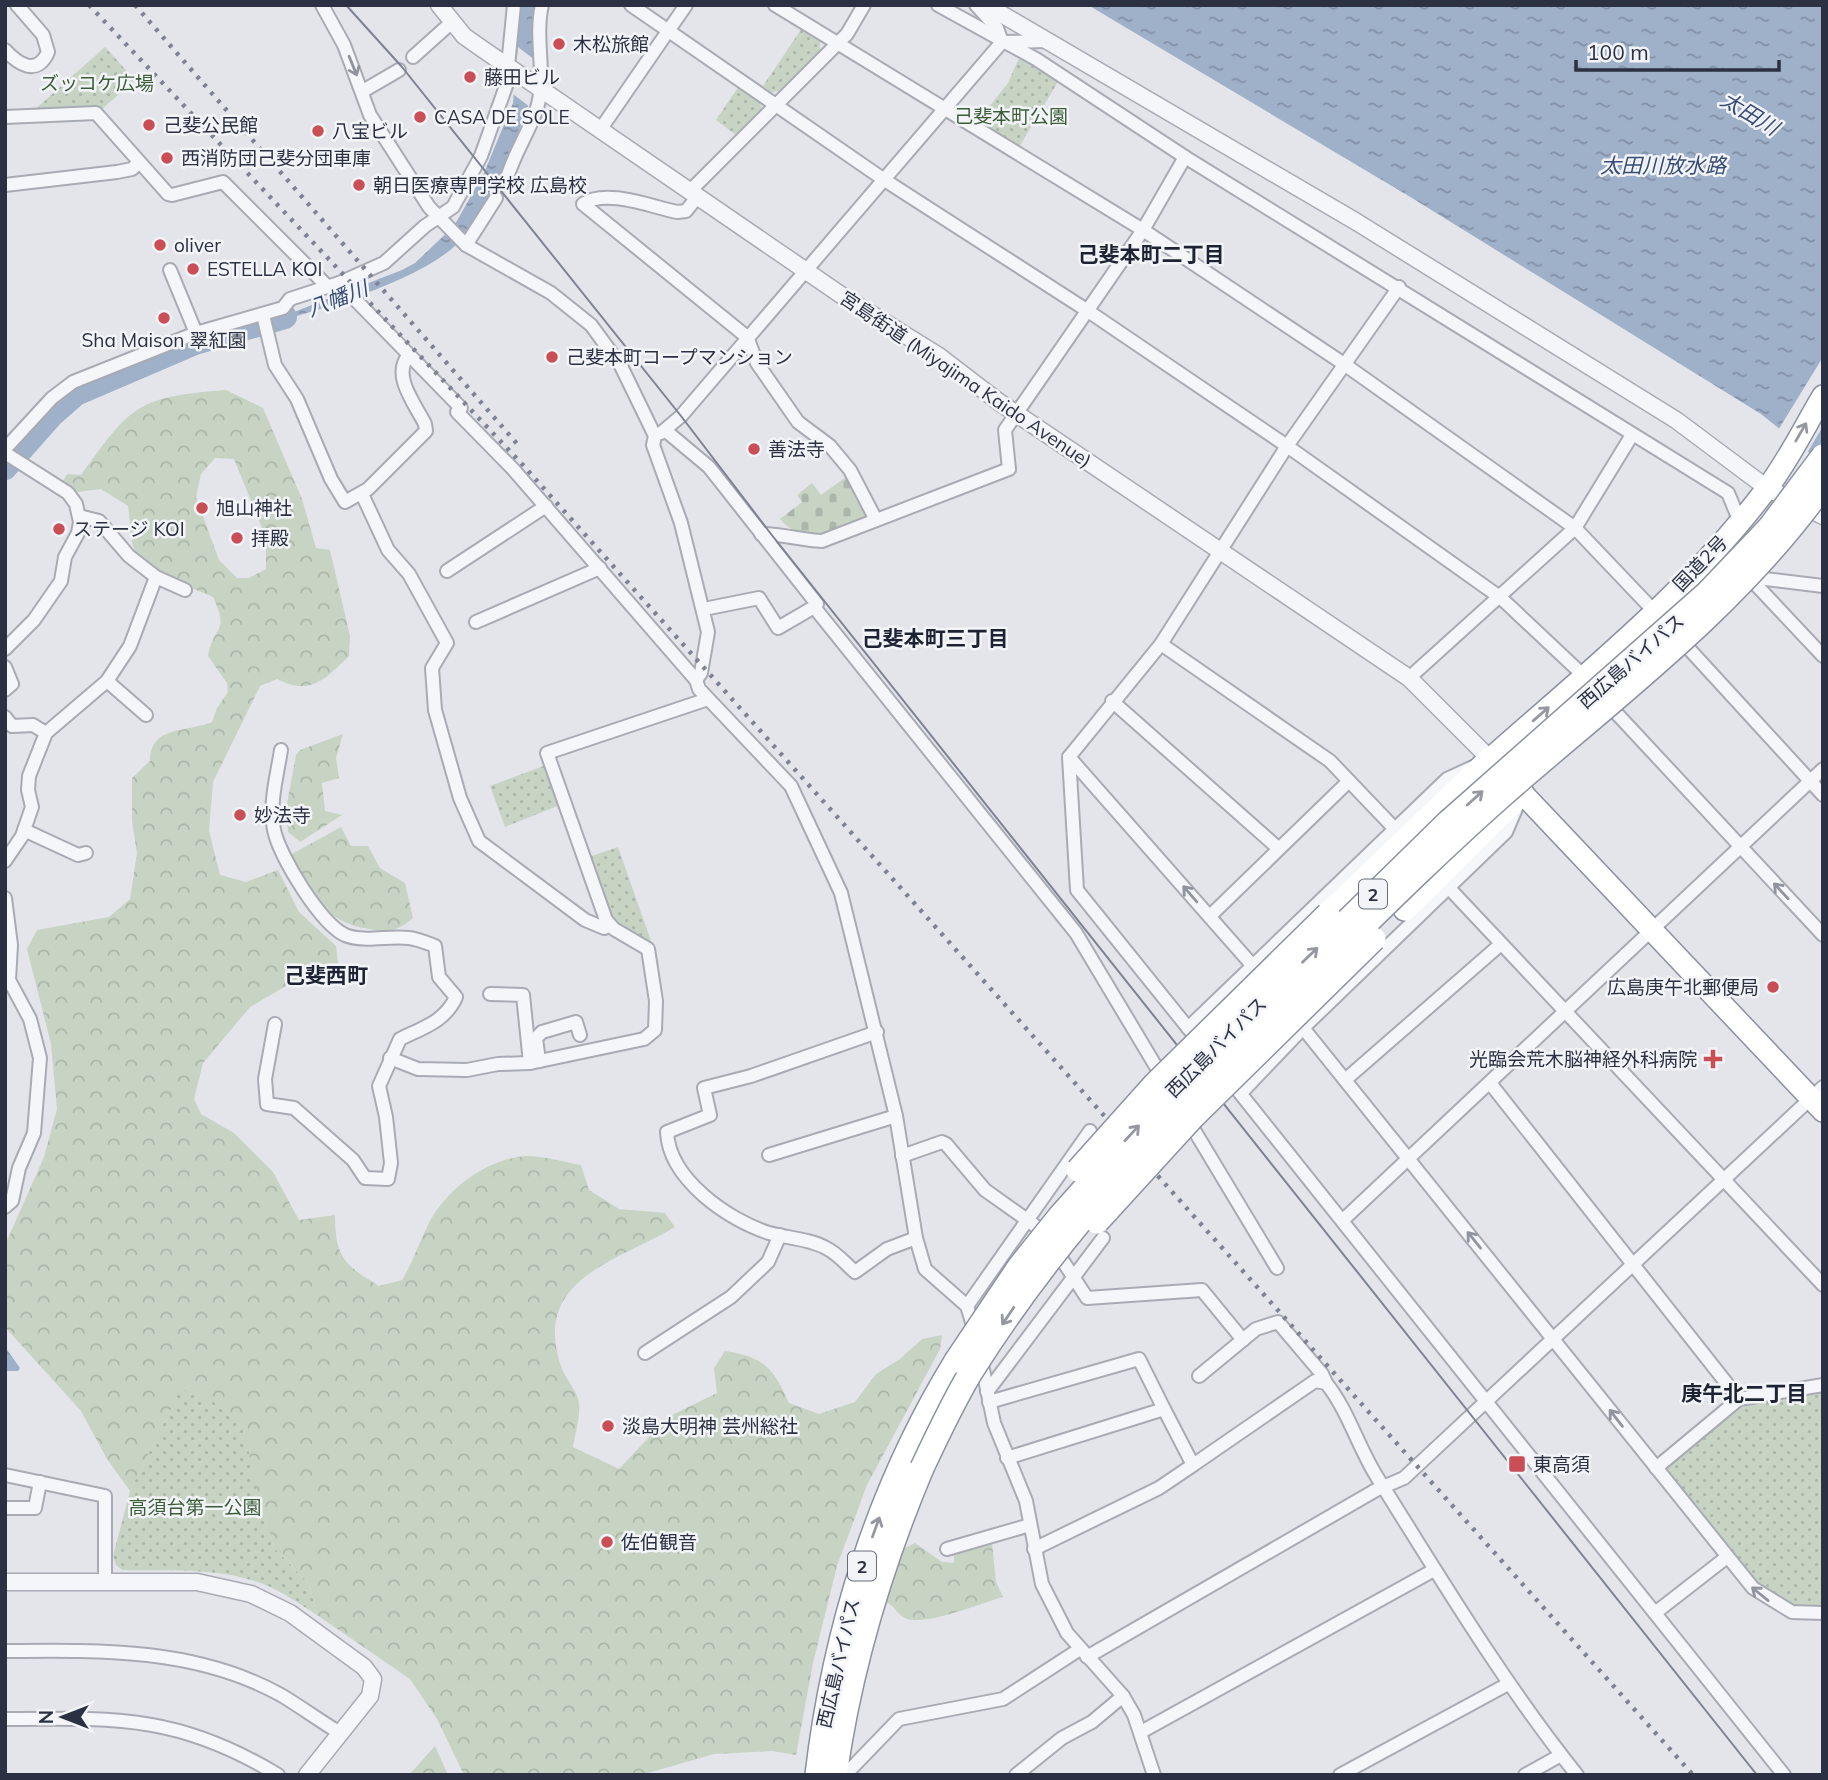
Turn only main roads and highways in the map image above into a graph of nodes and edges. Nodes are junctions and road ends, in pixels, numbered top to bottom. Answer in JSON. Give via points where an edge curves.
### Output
{"nodes":[{"id":1,"x":1823,"y":396,"type":"edge"},
{"id":2,"x":1823,"y":456,"type":"edge"},
{"id":3,"x":1823,"y":464,"type":"edge"},
{"id":4,"x":1816,"y":485,"type":"edge"},
{"id":5,"x":1490,"y":759,"type":"junction"},
{"id":6,"x":1522,"y":793,"type":"junction"},
{"id":7,"x":1819,"y":1099,"type":"edge"},
{"id":8,"x":1048,"y":1260,"type":"junction"},
{"id":9,"x":956,"y":1361,"type":"junction"},
{"id":10,"x":831,"y":1737,"type":"junction"},
{"id":11,"x":817,"y":1775,"type":"edge"},
{"id":12,"x":835,"y":1775,"type":"edge"}],
"edges":[{"from":5,"to":1,"type":"highway","name":"国道2号","one_way":true,"via":[[1654,611],[1740,522],[1780,469]]},
{"from":9,"to":2,"type":"highway","name":"西広島バイパス","number":"2","one_way":true,"bridge":true,"via":[[1019,1267],[1160,1104],[1448,822],[1708,592],[1769,527]]},
{"from":3,"to":4,"type":"highway","name":"国道2号","number":"2"},
{"from":4,"to":6,"type":"highway","name":"国道2号","number":"2","via":[[1738,567],[1599,694]]},
{"from":4,"to":8,"type":"highway","name":"西広島バイパス","number":"2","bridge":true,"via":[[1782,539],[1719,606],[1458,835],[1231,1055],[1120,1172]]},
{"from":5,"to":6,"type":"highway"},
{"from":5,"to":9,"type":"highway","bridge":true,"via":[[1210,1028],[1106,1136],[1036,1224]]},
{"from":6,"to":7,"type":"highway"},
{"from":6,"to":8,"type":"highway","bridge":true,"via":[[1193,1118],[1077,1242]]},
{"from":8,"to":10,"type":"highway","name":"西広島バイパス","number":"2","one_way":true,"bridge":true,"via":[[969,1375],[922,1468],[884,1562]]},
{"from":10,"to":9,"type":"highway","name":"西広島バイパス","number":"2","one_way":true,"via":[[845,1621],[862,1565],[903,1460]]},
{"from":10,"to":11,"type":"highway","name":"西広島バイパス","number":"2"},
{"from":10,"to":12,"type":"highway","name":"西広島バイパス","number":"2"}]}
